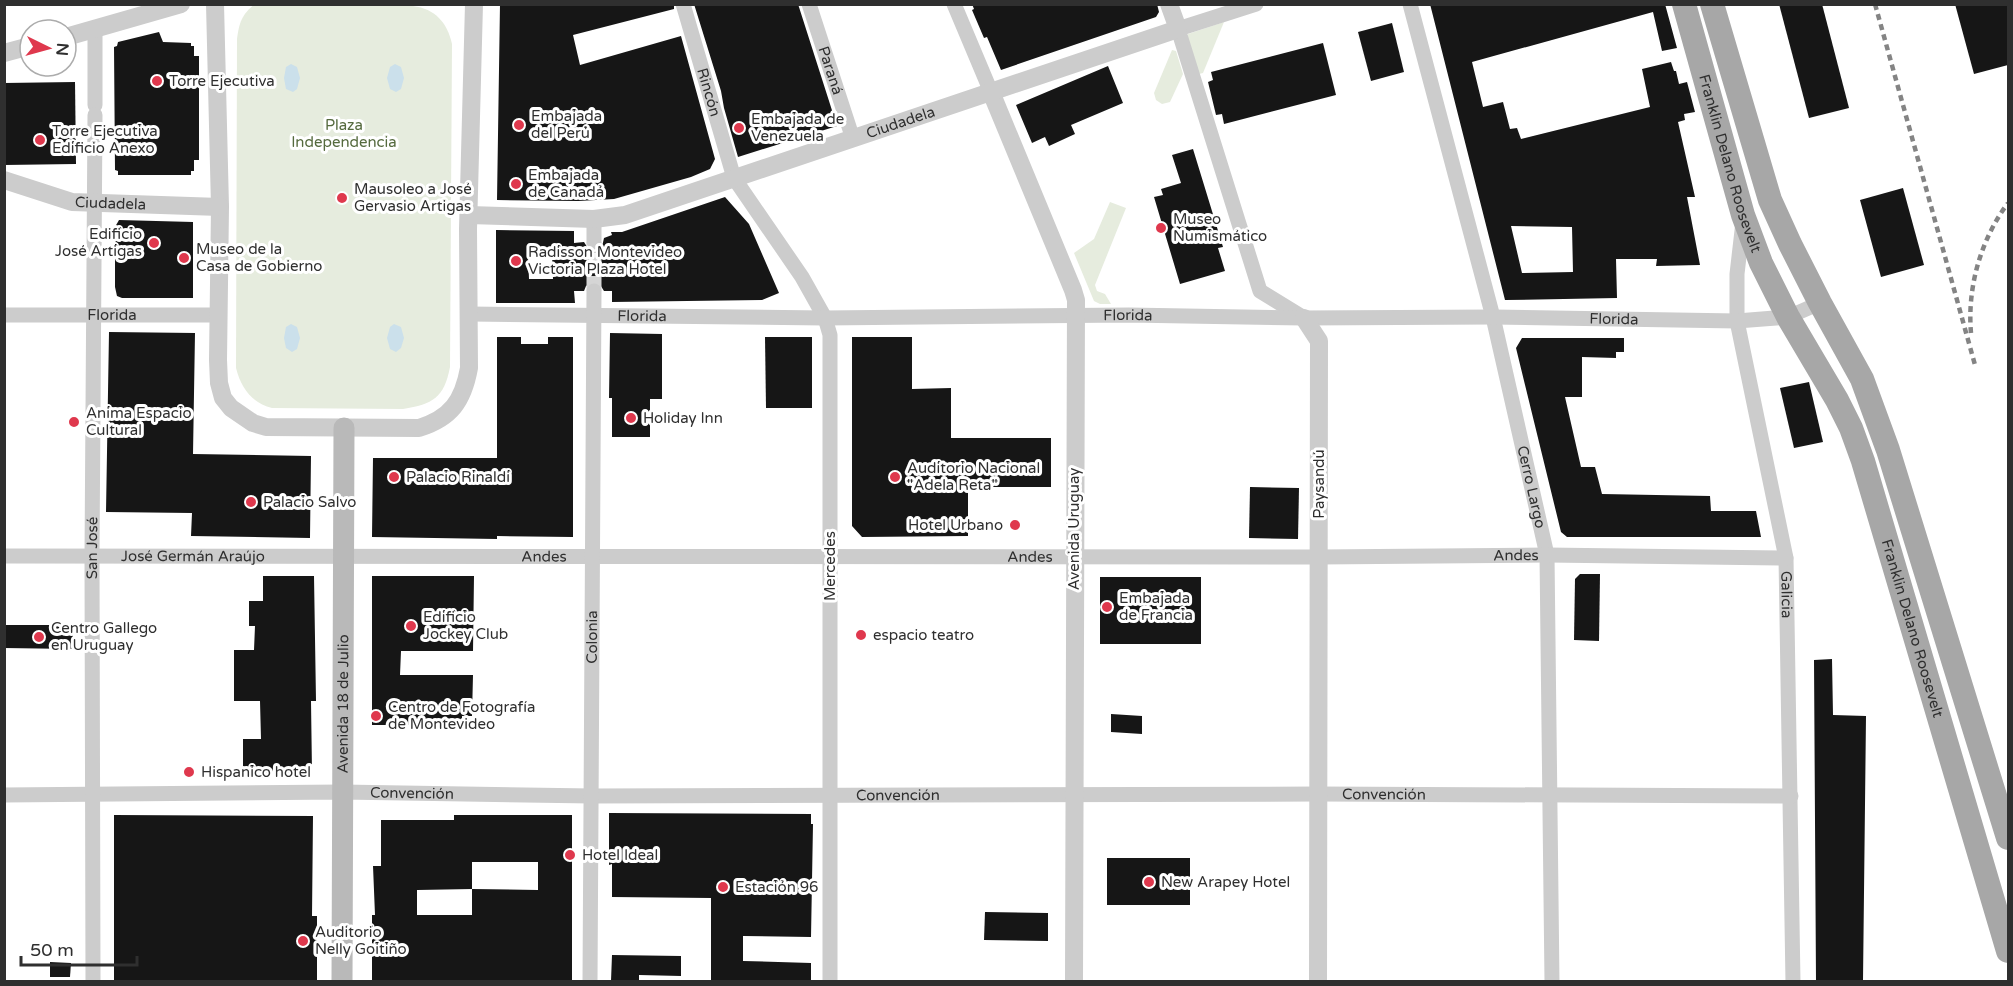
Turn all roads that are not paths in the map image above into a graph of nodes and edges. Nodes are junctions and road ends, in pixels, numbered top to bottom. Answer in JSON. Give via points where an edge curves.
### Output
{"nodes":[{"id":1,"x":181,"y":4,"type":"edge"},
{"id":2,"x":215,"y":4,"type":"edge"},
{"id":3,"x":474,"y":4,"type":"edge"},
{"id":4,"x":683,"y":4,"type":"edge"},
{"id":5,"x":809,"y":4,"type":"edge"},
{"id":6,"x":954,"y":4,"type":"edge"},
{"id":7,"x":1169,"y":4,"type":"edge"},
{"id":8,"x":1256,"y":4,"type":"edge"},
{"id":9,"x":1410,"y":4,"type":"edge"},
{"id":10,"x":1684,"y":4,"type":"edge"},
{"id":11,"x":1712,"y":4,"type":"edge"},
{"id":12,"x":95,"y":29,"type":"junction"},
{"id":13,"x":1178,"y":29,"type":"junction"},
{"id":14,"x":78,"y":34,"type":"edge"},
{"id":15,"x":991,"y":92,"type":"junction"},
{"id":16,"x":853,"y":138,"type":"junction"},
{"id":17,"x":734,"y":178,"type":"junction"},
{"id":18,"x":4,"y":180,"type":"edge"},
{"id":19,"x":95,"y":202,"type":"junction"},
{"id":20,"x":220,"y":207,"type":"junction"},
{"id":21,"x":1743,"y":214,"type":"junction"},
{"id":22,"x":469,"y":215,"type":"junction"},
{"id":23,"x":594,"y":219,"type":"junction"},
{"id":24,"x":594,"y":242,"type":"tunnel mouth"},
{"id":25,"x":594,"y":291,"type":"tunnel mouth"},
{"id":26,"x":1820,"y":303,"type":"junction"},
{"id":27,"x":470,"y":314,"type":"junction"},
{"id":28,"x":4,"y":315,"type":"edge"},
{"id":29,"x":94,"y":315,"type":"junction"},
{"id":30,"x":219,"y":315,"type":"junction"},
{"id":31,"x":594,"y":315,"type":"junction"},
{"id":32,"x":1076,"y":316,"type":"junction"},
{"id":33,"x":1493,"y":317,"type":"junction"},
{"id":34,"x":1788,"y":317,"type":"junction"},
{"id":35,"x":825,"y":318,"type":"junction"},
{"id":36,"x":1304,"y":318,"type":"junction"},
{"id":37,"x":1737,"y":321,"type":"junction"},
{"id":38,"x":344,"y":428,"type":"junction"},
{"id":39,"x":344,"y":555,"type":"junction"},
{"id":40,"x":1547,"y":555,"type":"junction"},
{"id":41,"x":4,"y":556,"type":"edge"},
{"id":42,"x":592,"y":556,"type":"junction"},
{"id":43,"x":830,"y":556,"type":"junction"},
{"id":44,"x":92,"y":557,"type":"junction"},
{"id":45,"x":1074,"y":557,"type":"junction"},
{"id":46,"x":1319,"y":557,"type":"junction"},
{"id":47,"x":1786,"y":558,"type":"junction"},
{"id":48,"x":342,"y":792,"type":"junction"},
{"id":49,"x":93,"y":794,"type":"junction"},
{"id":50,"x":1318,"y":794,"type":"junction"},
{"id":51,"x":4,"y":795,"type":"edge"},
{"id":52,"x":1074,"y":795,"type":"junction"},
{"id":53,"x":1549,"y":795,"type":"junction"},
{"id":54,"x":592,"y":796,"type":"junction"},
{"id":55,"x":829,"y":796,"type":"junction"},
{"id":56,"x":1791,"y":796,"type":"junction"},
{"id":57,"x":2008,"y":838,"type":"edge"},
{"id":58,"x":2008,"y":951,"type":"edge"},
{"id":59,"x":93,"y":981,"type":"edge"},
{"id":60,"x":342,"y":981,"type":"edge"},
{"id":61,"x":590,"y":981,"type":"edge"},
{"id":62,"x":830,"y":981,"type":"edge"},
{"id":63,"x":1074,"y":981,"type":"edge"},
{"id":64,"x":1318,"y":981,"type":"edge"},
{"id":65,"x":1552,"y":981,"type":"edge"},
{"id":66,"x":1793,"y":981,"type":"edge"}],
"edges":[{"from":1,"to":12,"type":"street"},
{"from":2,"to":20,"type":"street"},
{"from":3,"to":22,"type":"street"},
{"from":4,"to":17,"type":"street","name":"Rincón"},
{"from":5,"to":16,"type":"street","name":"Paraná"},
{"from":6,"to":15,"type":"street"},
{"from":7,"to":13,"type":"street"},
{"from":8,"to":13,"type":"street","name":"Ciudadela"},
{"from":9,"to":33,"type":"street","name":"Cerro Largo"},
{"from":10,"to":21,"type":"main road","name":"Franklin Delano Roosevelt"},
{"from":11,"to":26,"type":"main road","name":"Franklin Delano Roosevelt","via":[[1770,200]]},
{"from":12,"to":14,"type":"street"},
{"from":12,"to":19,"type":"street","name":"San José"},
{"from":13,"to":15,"type":"street","name":"Ciudadela"},
{"from":13,"to":36,"type":"street","name":"Paysandú","via":[[1260,291]]},
{"from":15,"to":16,"type":"street","name":"Ciudadela"},
{"from":15,"to":32,"type":"street","name":"Avenida Uruguay","via":[[1073,290]]},
{"from":16,"to":17,"type":"street","name":"Ciudadela"},
{"from":17,"to":23,"type":"street","name":"Ciudadela","via":[[625,215]]},
{"from":17,"to":35,"type":"street","name":"Mercedes","via":[[802,277]]},
{"from":18,"to":19,"type":"street","name":"Ciudadela","via":[[72,202]]},
{"from":19,"to":20,"type":"street","name":"Ciudadela"},
{"from":19,"to":29,"type":"street","name":"San José"},
{"from":20,"to":30,"type":"street"},
{"from":21,"to":34,"type":"main road","name":"Franklin Delano Roosevelt","via":[[1761,263]]},
{"from":21,"to":37,"type":"street","name":"Galicia"},
{"from":22,"to":23,"type":"street","name":"Ciudadela"},
{"from":22,"to":27,"type":"street"},
{"from":23,"to":24,"type":"street"},
{"from":25,"to":31,"type":"street","name":"Colonia"},
{"from":26,"to":34,"type":"street"},
{"from":26,"to":57,"type":"main road","name":"Franklin Delano Roosevelt","via":[[1862,379],[1888,450]]},
{"from":27,"to":31,"type":"street","name":"Florida"},
{"from":27,"to":38,"type":"street","via":[[469,368],[460,399],[452,410],[419,428]]},
{"from":28,"to":29,"type":"street","name":"Florida"},
{"from":29,"to":30,"type":"street","name":"Florida"},
{"from":29,"to":44,"type":"street","name":"San José"},
{"from":30,"to":38,"type":"street","via":[[219,383],[231,408],[266,427]]},
{"from":31,"to":35,"type":"street","name":"Florida"},
{"from":31,"to":42,"type":"street","name":"Colonia"},
{"from":32,"to":35,"type":"street","name":"Florida"},
{"from":32,"to":36,"type":"street","name":"Florida"},
{"from":32,"to":45,"type":"street","name":"Avenida Uruguay"},
{"from":33,"to":36,"type":"street","name":"Florida"},
{"from":33,"to":37,"type":"street","name":"Florida"},
{"from":33,"to":40,"type":"street","name":"Cerro Largo"},
{"from":34,"to":37,"type":"street","name":"Florida"},
{"from":34,"to":58,"type":"main road","name":"Franklin Delano Roosevelt","via":[[1837,400],[1863,461]]},
{"from":35,"to":43,"type":"street","name":"Mercedes","via":[[830,335]]},
{"from":36,"to":46,"type":"street","name":"Paysandú","via":[[1319,341]]},
{"from":37,"to":47,"type":"street","name":"Galicia"},
{"from":38,"to":39,"type":"main road","name":"Avenida 18 de Julio"},
{"from":39,"to":42,"type":"street","name":"Andes"},
{"from":39,"to":44,"type":"street","name":"José Germán Araújo"},
{"from":39,"to":48,"type":"main road","name":"Avenida 18 de Julio"},
{"from":40,"to":46,"type":"street","name":"Andes"},
{"from":40,"to":47,"type":"street","name":"Andes"},
{"from":40,"to":53,"type":"street","name":"Cerro Largo"},
{"from":41,"to":44,"type":"street","name":"José Germán Araújo"},
{"from":42,"to":43,"type":"street","name":"Andes"},
{"from":42,"to":54,"type":"street","name":"Colonia"},
{"from":43,"to":45,"type":"street","name":"Andes"},
{"from":43,"to":55,"type":"street","name":"Mercedes"},
{"from":44,"to":49,"type":"street","name":"San José"},
{"from":45,"to":46,"type":"street","name":"Andes"},
{"from":45,"to":52,"type":"street","name":"Avenida Uruguay"},
{"from":46,"to":50,"type":"street","name":"Paysandú"},
{"from":47,"to":56,"type":"street","name":"Galicia"},
{"from":48,"to":49,"type":"street","name":"Convención"},
{"from":48,"to":54,"type":"street","name":"Convención"},
{"from":48,"to":60,"type":"main road","name":"Avenida 18 de Julio"},
{"from":49,"to":51,"type":"street","name":"Convención"},
{"from":49,"to":59,"type":"street","name":"San José"},
{"from":50,"to":52,"type":"street","name":"Convención"},
{"from":50,"to":53,"type":"street","name":"Convención"},
{"from":50,"to":64,"type":"street","name":"Paysandú"},
{"from":52,"to":55,"type":"street","name":"Convención"},
{"from":52,"to":63,"type":"street","name":"Avenida Uruguay"},
{"from":53,"to":56,"type":"street","name":"Convención"},
{"from":53,"to":65,"type":"street","name":"Cerro Largo"},
{"from":54,"to":55,"type":"street","name":"Convención"},
{"from":54,"to":61,"type":"street","name":"Colonia"},
{"from":55,"to":62,"type":"street","name":"Mercedes"},
{"from":56,"to":66,"type":"street","name":"Galicia"}]}
